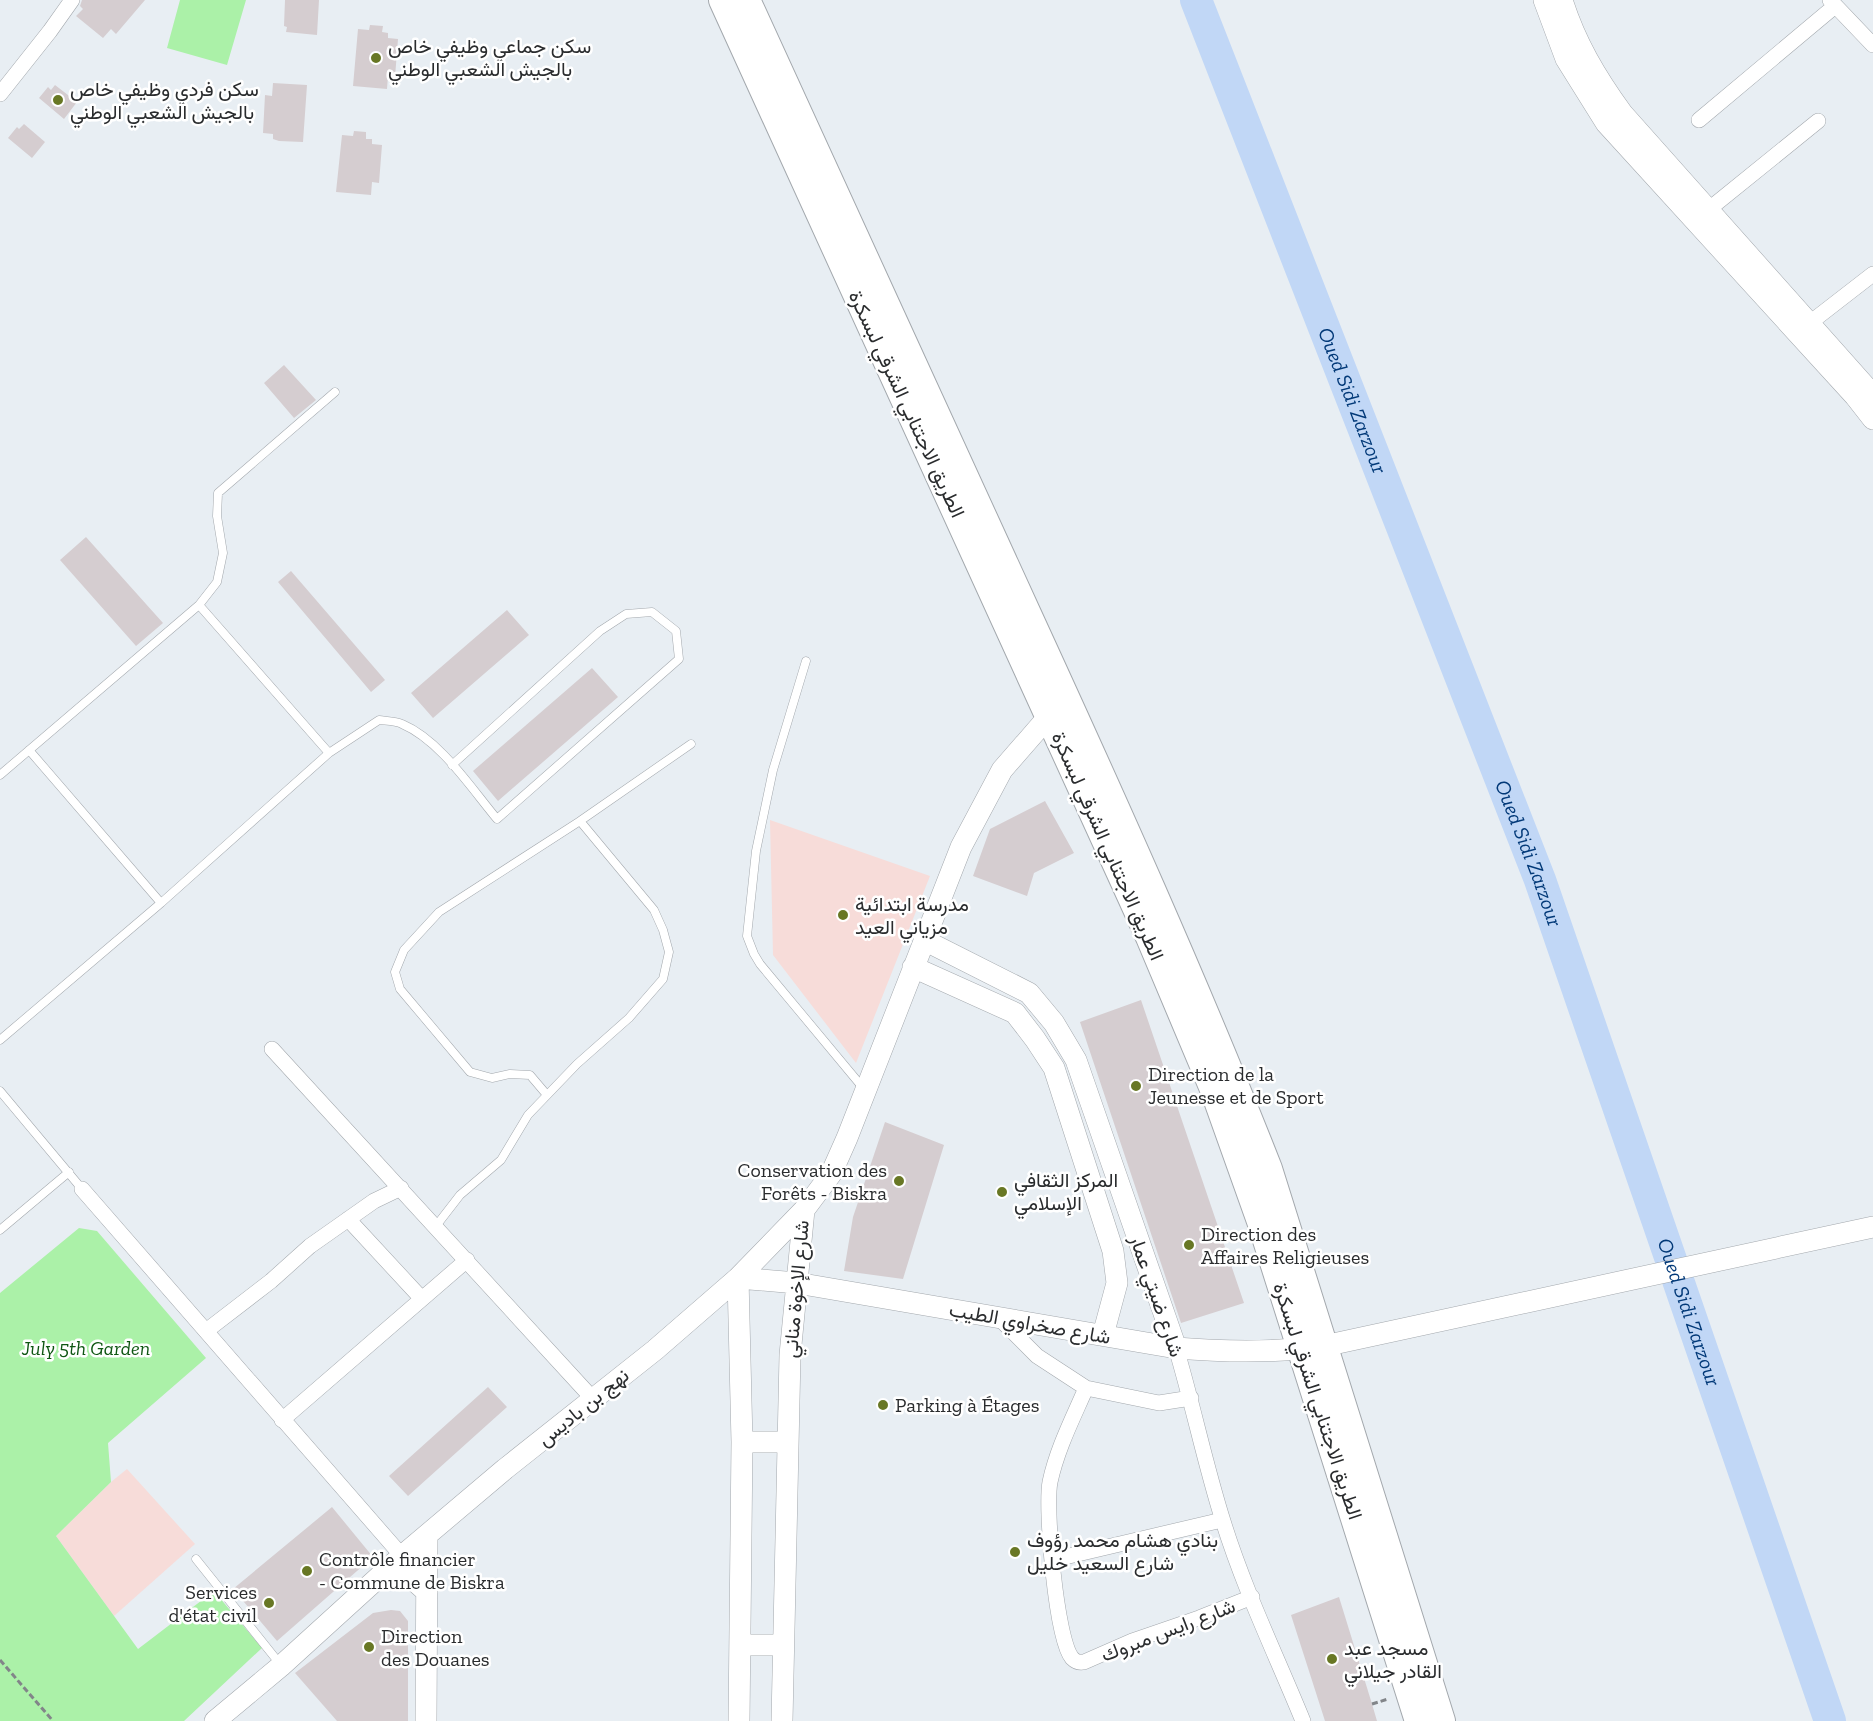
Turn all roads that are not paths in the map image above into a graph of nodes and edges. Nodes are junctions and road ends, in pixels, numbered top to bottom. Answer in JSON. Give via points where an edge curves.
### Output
{"nodes":[{"id":1,"x":72,"y":0,"type":"edge"},
{"id":2,"x":723,"y":0,"type":"edge"},
{"id":3,"x":746,"y":0,"type":"edge"},
{"id":4,"x":1544,"y":0,"type":"edge"},
{"id":5,"x":1562,"y":0,"type":"edge"},
{"id":6,"x":1833,"y":3,"type":"edge"},
{"id":7,"x":1873,"y":45,"type":"edge"},
{"id":8,"x":0,"y":94,"type":"edge"},
{"id":9,"x":1699,"y":120,"type":"dead end"},
{"id":10,"x":1818,"y":121,"type":"dead end"},
{"id":11,"x":1708,"y":210,"type":"junction"},
{"id":12,"x":1873,"y":274,"type":"edge"},
{"id":13,"x":1803,"y":328,"type":"junction"},
{"id":14,"x":334,"y":392,"type":"dead end"},
{"id":15,"x":1873,"y":395,"type":"edge"},
{"id":16,"x":1873,"y":419,"type":"edge"},
{"id":17,"x":199,"y":605,"type":"junction"},
{"id":18,"x":806,"y":661,"type":"dead end"},
{"id":19,"x":1049,"y":716,"type":"junction"},
{"id":20,"x":691,"y":744,"type":"dead end"},
{"id":21,"x":29,"y":750,"type":"junction"},
{"id":22,"x":329,"y":753,"type":"junction"},
{"id":23,"x":452,"y":765,"type":"junction"},
{"id":24,"x":0,"y":775,"type":"edge"},
{"id":25,"x":580,"y":821,"type":"junction"},
{"id":26,"x":161,"y":903,"type":"junction"},
{"id":27,"x":924,"y":940,"type":"junction"},
{"id":28,"x":913,"y":967,"type":"junction"},
{"id":29,"x":0,"y":1040,"type":"edge"},
{"id":30,"x":272,"y":1049,"type":"dead end"},
{"id":31,"x":1076,"y":1060,"type":"junction"},
{"id":32,"x":1054,"y":1068,"type":"junction"},
{"id":33,"x":865,"y":1090,"type":"junction"},
{"id":34,"x":0,"y":1091,"type":"edge"},
{"id":35,"x":547,"y":1095,"type":"junction"},
{"id":36,"x":69,"y":1172,"type":"junction"},
{"id":37,"x":401,"y":1188,"type":"junction"},
{"id":38,"x":82,"y":1189,"type":"joint"},
{"id":39,"x":804,"y":1210,"type":"junction"},
{"id":40,"x":348,"y":1219,"type":"junction"},
{"id":41,"x":436,"y":1226,"type":"junction"},
{"id":42,"x":1873,"y":1227,"type":"edge"},
{"id":43,"x":0,"y":1230,"type":"edge"},
{"id":44,"x":466,"y":1260,"type":"junction"},
{"id":45,"x":738,"y":1278,"type":"junction"},
{"id":46,"x":1152,"y":1281,"type":"junction"},
{"id":47,"x":797,"y":1283,"type":"junction"},
{"id":48,"x":1117,"y":1283,"type":"junction"},
{"id":49,"x":422,"y":1299,"type":"junction"},
{"id":50,"x":997,"y":1316,"type":"junction"},
{"id":51,"x":206,"y":1331,"type":"junction"},
{"id":52,"x":1103,"y":1335,"type":"junction"},
{"id":53,"x":1176,"y":1348,"type":"junction"},
{"id":54,"x":1313,"y":1348,"type":"junction"},
{"id":55,"x":1086,"y":1388,"type":"junction"},
{"id":56,"x":1191,"y":1398,"type":"junction"},
{"id":57,"x":594,"y":1399,"type":"junction"},
{"id":58,"x":282,"y":1420,"type":"junction"},
{"id":59,"x":742,"y":1442,"type":"junction"},
{"id":60,"x":787,"y":1442,"type":"junction"},
{"id":61,"x":1222,"y":1520,"type":"junction"},
{"id":62,"x":427,"y":1535,"type":"junction"},
{"id":63,"x":402,"y":1556,"type":"junction"},
{"id":64,"x":196,"y":1558,"type":"dead end"},
{"id":65,"x":1052,"y":1560,"type":"junction"},
{"id":66,"x":385,"y":1571,"type":"junction"},
{"id":67,"x":427,"y":1592,"type":"junction"},
{"id":68,"x":1252,"y":1597,"type":"junction"},
{"id":69,"x":741,"y":1645,"type":"junction"},
{"id":70,"x":783,"y":1645,"type":"junction"},
{"id":71,"x":281,"y":1666,"type":"junction"},
{"id":72,"x":215,"y":1721,"type":"edge"},
{"id":73,"x":426,"y":1721,"type":"edge"},
{"id":74,"x":739,"y":1721,"type":"edge"},
{"id":75,"x":782,"y":1721,"type":"edge"},
{"id":76,"x":1303,"y":1721,"type":"edge"},
{"id":77,"x":1419,"y":1721,"type":"edge"},
{"id":78,"x":1442,"y":1721,"type":"edge"}],
"edges":[{"from":1,"to":8,"type":"street"},
{"from":2,"to":19,"type":"highway","name":"الطريق الاجتنابي الشرقي لبسكرة"},
{"from":3,"to":54,"type":"highway","name":"الطريق الاجتنابي الشرقي لبسكرة","via":[[1198,996],[1268,1169]]},
{"from":4,"to":13,"type":"main road","via":[[1566,59],[1606,123]]},
{"from":5,"to":11,"type":"main road","via":[[1570,27],[1598,79],[1622,113]]},
{"from":6,"to":7,"type":"street"},
{"from":6,"to":9,"type":"street"},
{"from":10,"to":11,"type":"street"},
{"from":11,"to":13,"type":"main road"},
{"from":12,"to":13,"type":"street"},
{"from":13,"to":15,"type":"main road"},
{"from":13,"to":16,"type":"main road"},
{"from":14,"to":17,"type":"lane","via":[[218,493],[223,553],[217,582]]},
{"from":17,"to":21,"type":"lane"},
{"from":17,"to":22,"type":"lane"},
{"from":18,"to":33,"type":"lane","via":[[773,770],[756,851],[747,936],[760,964]]},
{"from":19,"to":27,"type":"main road","via":[[1002,770],[961,847]]},
{"from":19,"to":54,"type":"highway","name":"الطريق الاجتنابي الشرقي لبسكرة","via":[[1210,1079]]},
{"from":20,"to":25,"type":"lane"},
{"from":21,"to":24,"type":"lane"},
{"from":21,"to":26,"type":"lane"},
{"from":22,"to":23,"type":"lane","via":[[380,720],[401,724],[427,739]]},
{"from":22,"to":26,"type":"lane"},
{"from":23,"to":23,"type":"lane","via":[[497,819],[679,659],[676,631],[652,612],[626,615],[600,631]]},
{"from":25,"to":35,"type":"lane","via":[[654,910],[669,952],[663,979],[629,1018]]},
{"from":25,"to":35,"type":"lane","via":[[439,912],[404,950],[395,972],[400,989],[470,1072],[492,1078],[510,1074],[531,1076]]},
{"from":26,"to":29,"type":"lane"},
{"from":27,"to":28,"type":"main road"},
{"from":27,"to":31,"type":"main road","name":"شارع ضيتي عمار","via":[[1029,993],[1054,1023]]},
{"from":28,"to":32,"type":"main road","via":[[1015,1013]]},
{"from":28,"to":33,"type":"main road"},
{"from":30,"to":37,"type":"street"},
{"from":31,"to":32,"type":"main road"},
{"from":31,"to":46,"type":"main road","name":"شارع ضيتي عمار"},
{"from":32,"to":48,"type":"main road","via":[[1113,1251]]},
{"from":33,"to":39,"type":"main road","via":[[831,1174]]},
{"from":34,"to":36,"type":"lane"},
{"from":35,"to":41,"type":"lane","via":[[528,1115],[501,1160],[460,1195]]},
{"from":36,"to":38,"type":"lane"},
{"from":36,"to":43,"type":"lane"},
{"from":37,"to":40,"type":"street"},
{"from":37,"to":41,"type":"street"},
{"from":38,"to":51,"type":"street"},
{"from":39,"to":45,"type":"main road","name":"شارع الإخوة مناني"},
{"from":39,"to":47,"type":"main road","name":"شارع الإخوة مناني"},
{"from":40,"to":49,"type":"street"},
{"from":40,"to":51,"type":"street"},
{"from":41,"to":44,"type":"street"},
{"from":42,"to":54,"type":"main road","name":"شارع صخراوي الطيب"},
{"from":44,"to":49,"type":"street"},
{"from":44,"to":57,"type":"street"},
{"from":45,"to":47,"type":"main road","name":"شارع صخراوي الطيب"},
{"from":45,"to":57,"type":"main road","name":"نهج بن باديس"},
{"from":45,"to":59,"type":"main road"},
{"from":46,"to":48,"type":"main road"},
{"from":46,"to":53,"type":"main road","name":"شارع ضيتي عمار"},
{"from":47,"to":50,"type":"main road","name":"شارع صخراوي الطيب"},
{"from":47,"to":60,"type":"main road","name":"شارع الإخوة مناني"},
{"from":48,"to":52,"type":"main road"},
{"from":49,"to":58,"type":"street"},
{"from":50,"to":52,"type":"main road","name":"شارع صخراوي الطيب"},
{"from":50,"to":55,"type":"street","via":[[1037,1356]]},
{"from":51,"to":58,"type":"street"},
{"from":52,"to":53,"type":"main road","name":"شارع صخراوي الطيب"},
{"from":53,"to":54,"type":"main road","name":"شارع صخراوي الطيب"},
{"from":53,"to":56,"type":"street","name":"شارع ضيتي عمار"},
{"from":54,"to":77,"type":"highway","name":"الطريق الاجتنابي الشرقي لبسكرة"},
{"from":54,"to":78,"type":"highway","name":"الطريق الاجتنابي الشرقي لبسكرة"},
{"from":55,"to":56,"type":"street","via":[[1159,1403]]},
{"from":55,"to":65,"type":"street","via":[[1050,1483]]},
{"from":56,"to":61,"type":"street","name":"شارع ضيتي عمار"},
{"from":57,"to":62,"type":"main road","name":"نهج بن باديس"},
{"from":58,"to":63,"type":"street"},
{"from":59,"to":60,"type":"main road"},
{"from":59,"to":69,"type":"main road"},
{"from":60,"to":70,"type":"main road","name":"شارع الإخوة مناني"},
{"from":61,"to":65,"type":"street"},
{"from":61,"to":68,"type":"street","name":"شارع ضيتي عمار"},
{"from":62,"to":63,"type":"main road","name":"نهج بن باديس"},
{"from":62,"to":67,"type":"main road"},
{"from":63,"to":66,"type":"main road","name":"نهج بن باديس"},
{"from":64,"to":71,"type":"lane"},
{"from":65,"to":68,"type":"street","name":"شارع رايس مبروك","via":[[1060,1622],[1066,1644],[1077,1662]]},
{"from":66,"to":67,"type":"main road","via":[[409,1576]]},
{"from":66,"to":71,"type":"main road","name":"نهج بن باديس"},
{"from":67,"to":73,"type":"main road"},
{"from":68,"to":76,"type":"street","name":"شارع ضيتي عمار"},
{"from":69,"to":70,"type":"main road"},
{"from":69,"to":74,"type":"main road"},
{"from":70,"to":75,"type":"main road","name":"شارع الإخوة مناني"},
{"from":71,"to":72,"type":"main road","name":"نهج بن باديس"}]}
